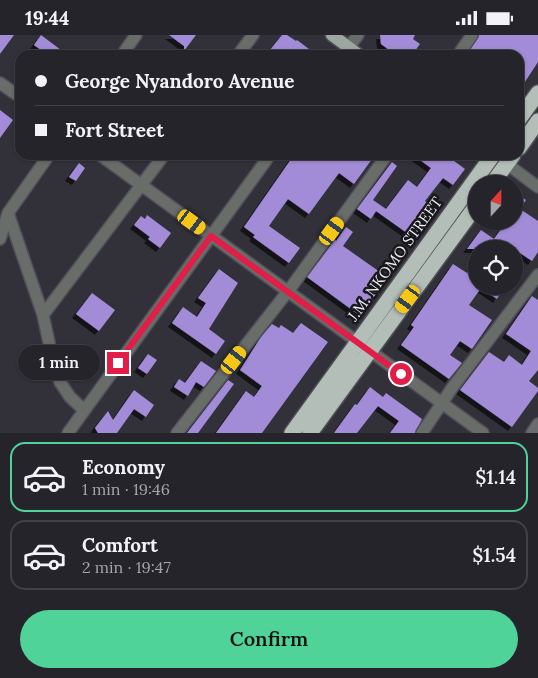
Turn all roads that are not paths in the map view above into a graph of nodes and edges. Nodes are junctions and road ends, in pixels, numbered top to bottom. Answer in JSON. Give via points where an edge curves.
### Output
{"nodes":[{"id":1,"x":136,"y":35,"type":"edge"},
{"id":2,"x":253,"y":35,"type":"edge"},
{"id":3,"x":332,"y":35,"type":"edge"},
{"id":4,"x":358,"y":35,"type":"edge"},
{"id":5,"x":472,"y":35,"type":"edge"},
{"id":6,"x":126,"y":50,"type":"edge"},
{"id":7,"x":242,"y":50,"type":"edge"},
{"id":8,"x":348,"y":50,"type":"edge"},
{"id":9,"x":352,"y":50,"type":"edge"},
{"id":10,"x":462,"y":50,"type":"edge"},
{"id":11,"x":0,"y":83,"type":"edge"},
{"id":12,"x":538,"y":93,"type":"edge"},
{"id":13,"x":15,"y":94,"type":"edge"},
{"id":14,"x":524,"y":112,"type":"edge"},
{"id":15,"x":538,"y":121,"type":"edge"},
{"id":16,"x":524,"y":141,"type":"edge"},
{"id":17,"x":45,"y":160,"type":"edge"},
{"id":18,"x":107,"y":160,"type":"edge"},
{"id":19,"x":160,"y":160,"type":"edge"},
{"id":20,"x":266,"y":160,"type":"edge"},
{"id":21,"x":383,"y":160,"type":"edge"},
{"id":22,"x":500,"y":160,"type":"edge"},
{"id":23,"x":501,"y":160,"type":"edge"},
{"id":24,"x":506,"y":160,"type":"edge"},
{"id":25,"x":495,"y":175,"type":"edge"},
{"id":26,"x":142,"y":185,"type":"junction"},
{"id":27,"x":538,"y":187,"type":"edge"},
{"id":28,"x":8,"y":213,"type":"junction"},
{"id":29,"x":468,"y":217,"type":"edge"},
{"id":30,"x":211,"y":236,"type":"junction"},
{"id":31,"x":0,"y":239,"type":"edge"},
{"id":32,"x":538,"y":275,"type":"edge"},
{"id":33,"x":288,"y":291,"type":"junction"},
{"id":34,"x":43,"y":315,"type":"junction"},
{"id":35,"x":357,"y":342,"type":"junction"},
{"id":36,"x":370,"y":351,"type":"junction"},
{"id":37,"x":442,"y":403,"type":"junction"},
{"id":38,"x":84,"y":410,"type":"junction"},
{"id":39,"x":538,"y":424,"type":"edge"},
{"id":40,"x":70,"y":432,"type":"edge"},
{"id":41,"x":177,"y":433,"type":"edge"},
{"id":42,"x":292,"y":433,"type":"edge"},
{"id":43,"x":310,"y":433,"type":"edge"},
{"id":44,"x":422,"y":433,"type":"edge"},
{"id":45,"x":483,"y":433,"type":"edge"},
{"id":46,"x":532,"y":433,"type":"edge"}],
"edges":[{"from":1,"to":6,"type":"street"},
{"from":2,"to":7,"type":"street"},
{"from":3,"to":8,"type":"main road"},
{"from":4,"to":9,"type":"street"},
{"from":5,"to":10,"type":"street"},
{"from":11,"to":13,"type":"street"},
{"from":12,"to":14,"type":"highway"},
{"from":15,"to":16,"type":"highway"},
{"from":17,"to":28,"type":"street"},
{"from":18,"to":26,"type":"street"},
{"from":19,"to":26,"type":"street"},
{"from":20,"to":30,"type":"street"},
{"from":21,"to":33,"type":"street"},
{"from":22,"to":35,"type":"highway","name":"J.M. NKOMO STREET"},
{"from":23,"to":25,"type":"highway"},
{"from":24,"to":27,"type":"street"},
{"from":26,"to":30,"type":"street"},
{"from":26,"to":34,"type":"street"},
{"from":28,"to":31,"type":"street"},
{"from":28,"to":34,"type":"street"},
{"from":29,"to":36,"type":"highway"},
{"from":30,"to":33,"type":"street"},
{"from":30,"to":38,"type":"street"},
{"from":32,"to":37,"type":"street"},
{"from":33,"to":35,"type":"street"},
{"from":33,"to":41,"type":"street"},
{"from":34,"to":38,"type":"street","via":[[60,382]]},
{"from":35,"to":36,"type":"street"},
{"from":35,"to":42,"type":"highway","name":"J.M. NKOMO STREET"},
{"from":36,"to":37,"type":"street"},
{"from":36,"to":43,"type":"highway"},
{"from":37,"to":44,"type":"street"},
{"from":37,"to":45,"type":"street"},
{"from":38,"to":40,"type":"street"},
{"from":39,"to":46,"type":"street"}]}
